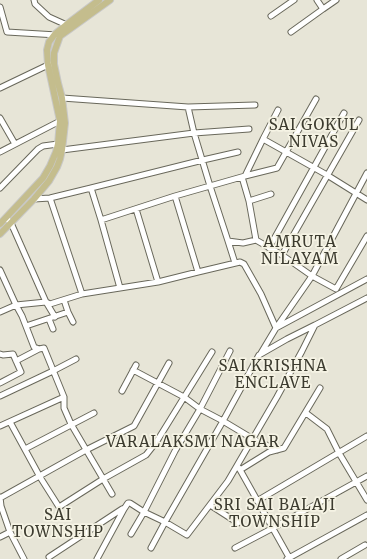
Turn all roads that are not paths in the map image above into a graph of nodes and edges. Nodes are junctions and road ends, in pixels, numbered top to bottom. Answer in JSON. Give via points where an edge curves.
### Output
{"nodes":[{"id":1,"x":40,"y":0,"type":"edge"},
{"id":2,"x":99,"y":0,"type":"edge"},
{"id":3,"x":110,"y":0,"type":"edge"},
{"id":4,"x":294,"y":0,"type":"edge"},
{"id":5,"x":317,"y":0,"type":"edge"},
{"id":6,"x":336,"y":0,"type":"edge"},
{"id":7,"x":34,"y":2,"type":"edge"},
{"id":8,"x":0,"y":7,"type":"edge"},
{"id":9,"x":323,"y":9,"type":"junction"},
{"id":10,"x":271,"y":16,"type":"dead end"},
{"id":11,"x":69,"y":26,"type":"junction"},
{"id":12,"x":0,"y":32,"type":"edge"},
{"id":13,"x":7,"y":32,"type":"junction"},
{"id":14,"x":291,"y":32,"type":"dead end"},
{"id":15,"x":58,"y":35,"type":"junction"},
{"id":16,"x":51,"y":64,"type":"junction"},
{"id":17,"x":0,"y":88,"type":"edge"},
{"id":18,"x":62,"y":98,"type":"junction"},
{"id":19,"x":316,"y":99,"type":"dead end"},
{"id":20,"x":255,"y":105,"type":"dead end"},
{"id":21,"x":188,"y":107,"type":"junction"},
{"id":22,"x":278,"y":110,"type":"dead end"},
{"id":23,"x":344,"y":112,"type":"dead end"},
{"id":24,"x":0,"y":118,"type":"edge"},
{"id":25,"x":60,"y":120,"type":"junction"},
{"id":26,"x":359,"y":120,"type":"dead end"},
{"id":27,"x":2,"y":126,"type":"edge"},
{"id":28,"x":249,"y":129,"type":"dead end"},
{"id":29,"x":194,"y":133,"type":"junction"},
{"id":30,"x":263,"y":139,"type":"junction"},
{"id":31,"x":15,"y":144,"type":"junction"},
{"id":32,"x":58,"y":144,"type":"junction"},
{"id":33,"x":62,"y":150,"type":"junction"},
{"id":34,"x":0,"y":152,"type":"edge"},
{"id":35,"x":238,"y":152,"type":"dead end"},
{"id":36,"x":286,"y":152,"type":"junction"},
{"id":37,"x":203,"y":160,"type":"junction"},
{"id":38,"x":314,"y":168,"type":"junction"},
{"id":39,"x":367,"y":173,"type":"edge"},
{"id":40,"x":327,"y":175,"type":"junction"},
{"id":41,"x":244,"y":176,"type":"junction"},
{"id":42,"x":210,"y":186,"type":"junction"},
{"id":43,"x":0,"y":188,"type":"edge"},
{"id":44,"x":92,"y":188,"type":"junction"},
{"id":45,"x":271,"y":194,"type":"dead end"},
{"id":46,"x":356,"y":194,"type":"junction"},
{"id":47,"x":175,"y":196,"type":"junction"},
{"id":48,"x":50,"y":198,"type":"junction"},
{"id":49,"x":34,"y":199,"type":"junction"},
{"id":50,"x":367,"y":200,"type":"edge"},
{"id":51,"x":249,"y":201,"type":"junction"},
{"id":52,"x":136,"y":209,"type":"junction"},
{"id":53,"x":101,"y":220,"type":"junction"},
{"id":54,"x":8,"y":221,"type":"junction"},
{"id":55,"x":0,"y":224,"type":"edge"},
{"id":56,"x":0,"y":234,"type":"edge"},
{"id":57,"x":367,"y":236,"type":"edge"},
{"id":58,"x":256,"y":240,"type":"junction"},
{"id":59,"x":228,"y":241,"type":"junction"},
{"id":60,"x":269,"y":248,"type":"junction"},
{"id":61,"x":282,"y":255,"type":"junction"},
{"id":62,"x":235,"y":263,"type":"junction"},
{"id":63,"x":0,"y":270,"type":"edge"},
{"id":64,"x":198,"y":272,"type":"junction"},
{"id":65,"x":312,"y":276,"type":"junction"},
{"id":66,"x":367,"y":279,"type":"edge"},
{"id":67,"x":158,"y":282,"type":"junction"},
{"id":68,"x":120,"y":288,"type":"junction"},
{"id":69,"x":82,"y":294,"type":"junction"},
{"id":70,"x":367,"y":298,"type":"edge"},
{"id":71,"x":64,"y":300,"type":"junction"},
{"id":72,"x":46,"y":302,"type":"junction"},
{"id":73,"x":16,"y":305,"type":"junction"},
{"id":74,"x":0,"y":312,"type":"edge"},
{"id":75,"x":68,"y":312,"type":"junction"},
{"id":76,"x":55,"y":317,"type":"junction"},
{"id":77,"x":49,"y":319,"type":"junction"},
{"id":78,"x":73,"y":322,"type":"dead end"},
{"id":79,"x":315,"y":325,"type":"junction"},
{"id":80,"x":26,"y":326,"type":"junction"},
{"id":81,"x":276,"y":328,"type":"junction"},
{"id":82,"x":53,"y":329,"type":"dead end"},
{"id":83,"x":39,"y":349,"type":"junction"},
{"id":84,"x":230,"y":351,"type":"dead end"},
{"id":85,"x":212,"y":352,"type":"dead end"},
{"id":86,"x":0,"y":354,"type":"edge"},
{"id":87,"x":259,"y":355,"type":"junction"},
{"id":88,"x":76,"y":359,"type":"dead end"},
{"id":89,"x":16,"y":361,"type":"junction"},
{"id":90,"x":169,"y":363,"type":"dead end"},
{"id":91,"x":136,"y":365,"type":"dead end"},
{"id":92,"x":133,"y":370,"type":"junction"},
{"id":93,"x":53,"y":371,"type":"junction"},
{"id":94,"x":158,"y":382,"type":"junction"},
{"id":95,"x":0,"y":383,"type":"edge"},
{"id":96,"x":320,"y":388,"type":"dead end"},
{"id":97,"x":122,"y":391,"type":"dead end"},
{"id":98,"x":0,"y":396,"type":"edge"},
{"id":99,"x":64,"y":397,"type":"junction"},
{"id":100,"x":184,"y":397,"type":"junction"},
{"id":101,"x":200,"y":409,"type":"junction"},
{"id":102,"x":94,"y":413,"type":"dead end"},
{"id":103,"x":306,"y":413,"type":"junction"},
{"id":104,"x":223,"y":421,"type":"junction"},
{"id":105,"x":10,"y":422,"type":"junction"},
{"id":106,"x":71,"y":424,"type":"junction"},
{"id":107,"x":0,"y":426,"type":"edge"},
{"id":108,"x":367,"y":436,"type":"edge"},
{"id":109,"x":253,"y":438,"type":"junction"},
{"id":110,"x":25,"y":449,"type":"junction"},
{"id":111,"x":86,"y":450,"type":"junction"},
{"id":112,"x":278,"y":450,"type":"junction"},
{"id":113,"x":339,"y":453,"type":"junction"},
{"id":114,"x":239,"y":468,"type":"junction"},
{"id":115,"x":367,"y":476,"type":"edge"},
{"id":116,"x":40,"y":477,"type":"junction"},
{"id":117,"x":103,"y":479,"type":"junction"},
{"id":118,"x":356,"y":482,"type":"junction"},
{"id":119,"x":112,"y":494,"type":"dead end"},
{"id":120,"x":0,"y":498,"type":"edge"},
{"id":121,"x":367,"y":500,"type":"edge"},
{"id":122,"x":257,"y":501,"type":"junction"},
{"id":123,"x":210,"y":505,"type":"junction"},
{"id":124,"x":1,"y":506,"type":"edge"},
{"id":125,"x":124,"y":509,"type":"junction"},
{"id":126,"x":144,"y":512,"type":"junction"},
{"id":127,"x":367,"y":515,"type":"edge"},
{"id":128,"x":165,"y":522,"type":"junction"},
{"id":129,"x":238,"y":523,"type":"dead end"},
{"id":130,"x":273,"y":528,"type":"junction"},
{"id":131,"x":10,"y":532,"type":"junction"},
{"id":132,"x":130,"y":534,"type":"dead end"},
{"id":133,"x":0,"y":537,"type":"edge"},
{"id":134,"x":365,"y":545,"type":"dead end"},
{"id":135,"x":151,"y":548,"type":"dead end"},
{"id":136,"x":235,"y":548,"type":"dead end"},
{"id":137,"x":49,"y":557,"type":"dead end"},
{"id":138,"x":97,"y":558,"type":"edge"},
{"id":139,"x":289,"y":558,"type":"edge"},
{"id":140,"x":24,"y":559,"type":"edge"},
{"id":141,"x":341,"y":559,"type":"edge"}],
"edges":[{"from":1,"to":7,"type":"street"},
{"from":2,"to":11,"type":"main road"},
{"from":3,"to":11,"type":"main road"},
{"from":4,"to":10,"type":"street"},
{"from":5,"to":9,"type":"street"},
{"from":6,"to":9,"type":"street"},
{"from":7,"to":11,"type":"street","via":[[49,17]]},
{"from":8,"to":13,"type":"street"},
{"from":9,"to":14,"type":"street"},
{"from":11,"to":15,"type":"main road"},
{"from":12,"to":13,"type":"street"},
{"from":13,"to":15,"type":"street"},
{"from":15,"to":16,"type":"main road","via":[[49,42],[47,50]]},
{"from":16,"to":17,"type":"street"},
{"from":16,"to":18,"type":"main road"},
{"from":16,"to":25,"type":"main road"},
{"from":18,"to":21,"type":"street"},
{"from":18,"to":33,"type":"main road","via":[[65,123]]},
{"from":19,"to":36,"type":"street"},
{"from":20,"to":21,"type":"street"},
{"from":21,"to":29,"type":"street"},
{"from":22,"to":30,"type":"street"},
{"from":23,"to":38,"type":"street"},
{"from":24,"to":27,"type":"street"},
{"from":25,"to":31,"type":"street"},
{"from":25,"to":32,"type":"main road"},
{"from":26,"to":40,"type":"street"},
{"from":27,"to":31,"type":"street"},
{"from":28,"to":29,"type":"street"},
{"from":29,"to":33,"type":"street"},
{"from":29,"to":37,"type":"street"},
{"from":30,"to":36,"type":"street"},
{"from":30,"to":41,"type":"street"},
{"from":31,"to":34,"type":"street"},
{"from":32,"to":43,"type":"street","via":[[38,149]]},
{"from":32,"to":54,"type":"main road","via":[[43,178]]},
{"from":33,"to":49,"type":"main road","via":[[53,175]]},
{"from":35,"to":37,"type":"street"},
{"from":36,"to":38,"type":"street"},
{"from":36,"to":41,"type":"street","via":[[278,168]]},
{"from":37,"to":42,"type":"street"},
{"from":37,"to":44,"type":"street"},
{"from":38,"to":40,"type":"street"},
{"from":38,"to":60,"type":"street"},
{"from":39,"to":46,"type":"street"},
{"from":40,"to":46,"type":"street"},
{"from":40,"to":61,"type":"street"},
{"from":41,"to":42,"type":"street"},
{"from":41,"to":51,"type":"street"},
{"from":42,"to":47,"type":"street"},
{"from":42,"to":59,"type":"street"},
{"from":44,"to":48,"type":"street"},
{"from":44,"to":53,"type":"street"},
{"from":45,"to":51,"type":"street"},
{"from":46,"to":50,"type":"street"},
{"from":46,"to":65,"type":"street"},
{"from":47,"to":52,"type":"street"},
{"from":47,"to":64,"type":"street"},
{"from":48,"to":49,"type":"street"},
{"from":48,"to":69,"type":"street"},
{"from":49,"to":54,"type":"main road"},
{"from":51,"to":58,"type":"street"},
{"from":52,"to":53,"type":"street"},
{"from":52,"to":67,"type":"street"},
{"from":53,"to":68,"type":"street"},
{"from":54,"to":55,"type":"main road"},
{"from":54,"to":56,"type":"main road"},
{"from":54,"to":72,"type":"street"},
{"from":57,"to":65,"type":"street","via":[[336,289]]},
{"from":58,"to":59,"type":"street","via":[[243,243]]},
{"from":58,"to":60,"type":"street"},
{"from":59,"to":62,"type":"street"},
{"from":60,"to":61,"type":"street"},
{"from":61,"to":65,"type":"street"},
{"from":62,"to":64,"type":"street"},
{"from":62,"to":81,"type":"street","via":[[244,264]]},
{"from":63,"to":73,"type":"street"},
{"from":64,"to":67,"type":"street"},
{"from":65,"to":81,"type":"street"},
{"from":66,"to":81,"type":"street"},
{"from":67,"to":68,"type":"street"},
{"from":68,"to":69,"type":"street"},
{"from":69,"to":71,"type":"street"},
{"from":70,"to":79,"type":"street"},
{"from":71,"to":72,"type":"street","via":[[50,304]]},
{"from":71,"to":75,"type":"street"},
{"from":72,"to":73,"type":"street"},
{"from":72,"to":76,"type":"street"},
{"from":73,"to":74,"type":"street"},
{"from":73,"to":80,"type":"street"},
{"from":75,"to":76,"type":"street"},
{"from":75,"to":78,"type":"street"},
{"from":76,"to":77,"type":"street"},
{"from":77,"to":80,"type":"street"},
{"from":77,"to":82,"type":"street"},
{"from":79,"to":87,"type":"street"},
{"from":79,"to":109,"type":"street"},
{"from":80,"to":83,"type":"street","via":[[34,347]]},
{"from":81,"to":87,"type":"street"},
{"from":83,"to":89,"type":"street"},
{"from":83,"to":93,"type":"street","via":[[44,348]]},
{"from":84,"to":101,"type":"street"},
{"from":85,"to":100,"type":"street"},
{"from":86,"to":89,"type":"street","via":[[13,354]]},
{"from":87,"to":104,"type":"street"},
{"from":88,"to":93,"type":"street"},
{"from":89,"to":95,"type":"street","via":[[21,372]]},
{"from":90,"to":94,"type":"street"},
{"from":91,"to":92,"type":"street"},
{"from":92,"to":94,"type":"street"},
{"from":92,"to":97,"type":"street"},
{"from":93,"to":98,"type":"street"},
{"from":93,"to":99,"type":"street"},
{"from":94,"to":100,"type":"street"},
{"from":94,"to":111,"type":"street","via":[[134,426]]},
{"from":96,"to":103,"type":"street"},
{"from":99,"to":105,"type":"street"},
{"from":99,"to":106,"type":"street","via":[[64,408]]},
{"from":100,"to":101,"type":"street"},
{"from":100,"to":117,"type":"street","via":[[146,454]]},
{"from":101,"to":104,"type":"street"},
{"from":101,"to":126,"type":"street"},
{"from":102,"to":106,"type":"street"},
{"from":103,"to":112,"type":"street","via":[[284,448]]},
{"from":103,"to":113,"type":"street","via":[[327,429]]},
{"from":104,"to":109,"type":"street"},
{"from":104,"to":128,"type":"street"},
{"from":105,"to":107,"type":"street"},
{"from":105,"to":110,"type":"street"},
{"from":106,"to":110,"type":"street"},
{"from":106,"to":111,"type":"street"},
{"from":108,"to":113,"type":"street"},
{"from":109,"to":112,"type":"street"},
{"from":109,"to":114,"type":"street"},
{"from":110,"to":116,"type":"street"},
{"from":111,"to":116,"type":"street"},
{"from":111,"to":117,"type":"street"},
{"from":112,"to":114,"type":"street"},
{"from":113,"to":118,"type":"street"},
{"from":113,"to":122,"type":"street"},
{"from":114,"to":122,"type":"street"},
{"from":114,"to":123,"type":"street"},
{"from":115,"to":118,"type":"street"},
{"from":116,"to":117,"type":"street","via":[[59,507]]},
{"from":116,"to":120,"type":"street"},
{"from":117,"to":119,"type":"street"},
{"from":118,"to":121,"type":"street"},
{"from":118,"to":130,"type":"street"},
{"from":120,"to":124,"type":"street"},
{"from":122,"to":130,"type":"street"},
{"from":123,"to":128,"type":"street","via":[[187,535]]},
{"from":123,"to":129,"type":"street"},
{"from":124,"to":131,"type":"street"},
{"from":125,"to":126,"type":"street","via":[[126,504],[130,503]]},
{"from":125,"to":137,"type":"street"},
{"from":125,"to":138,"type":"street"},
{"from":126,"to":128,"type":"street"},
{"from":126,"to":132,"type":"street"},
{"from":127,"to":139,"type":"street"},
{"from":128,"to":135,"type":"street"},
{"from":130,"to":136,"type":"street"},
{"from":130,"to":139,"type":"street"},
{"from":131,"to":133,"type":"street"},
{"from":131,"to":140,"type":"street"},
{"from":134,"to":141,"type":"street"}]}
